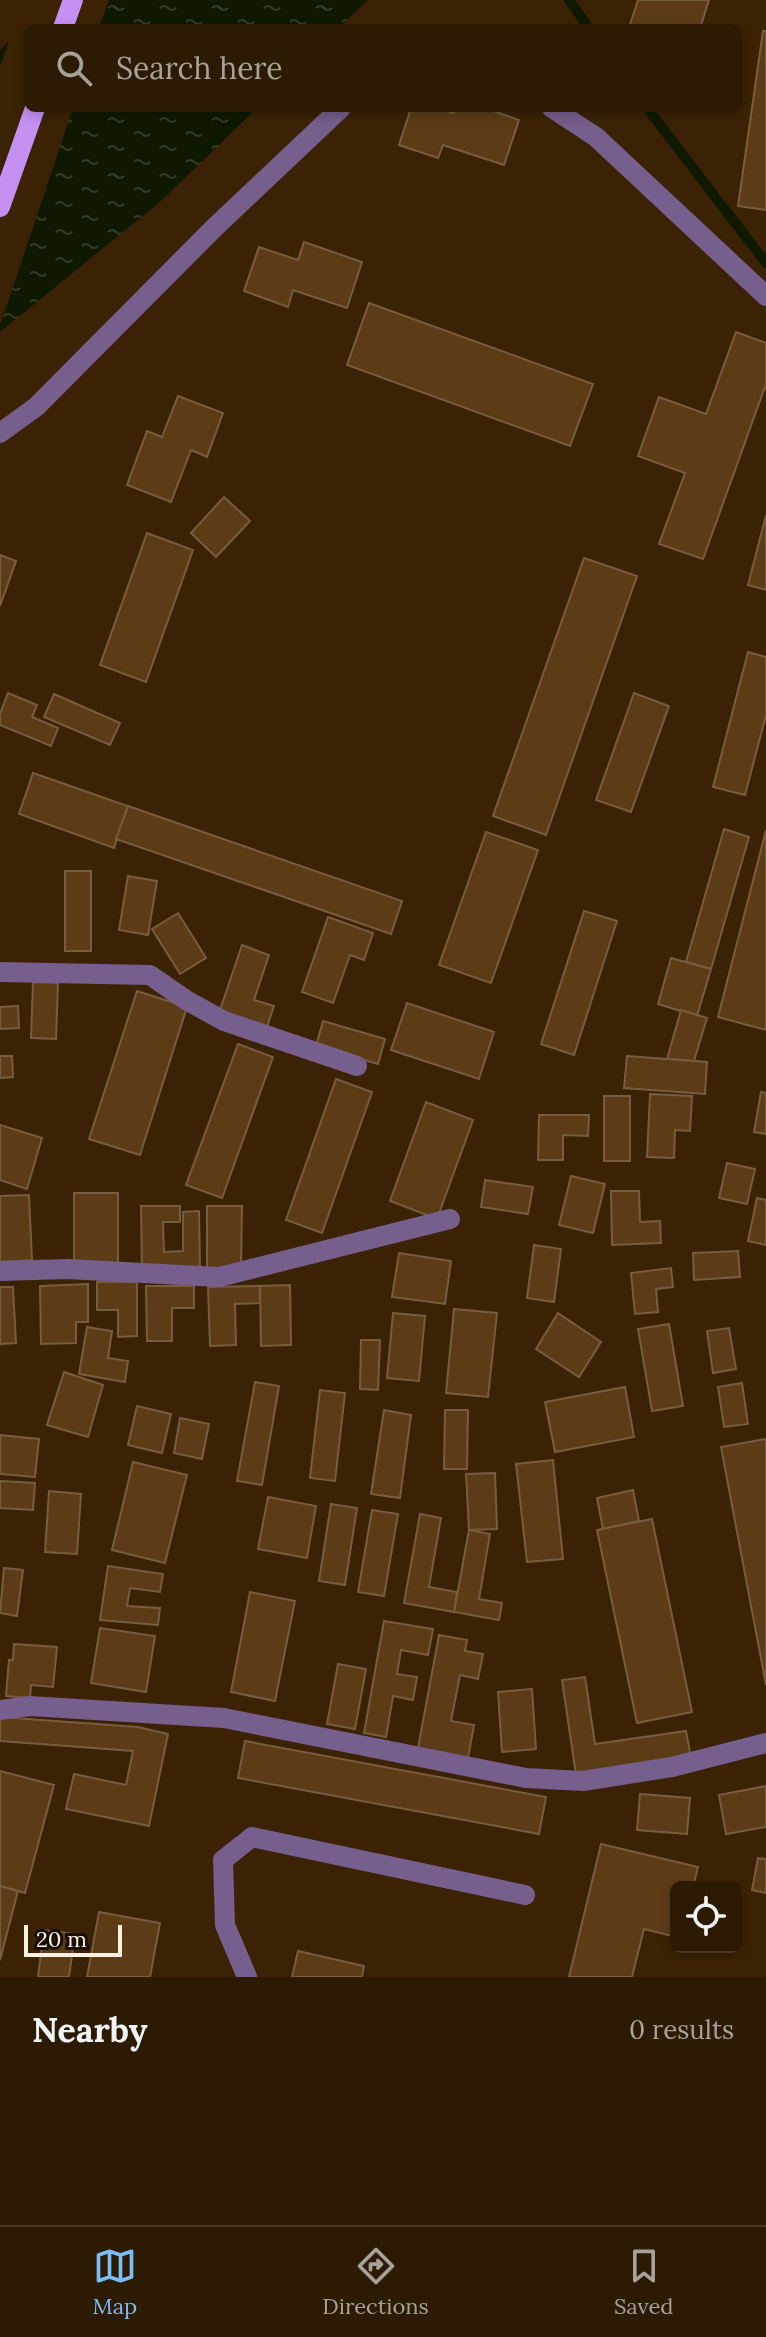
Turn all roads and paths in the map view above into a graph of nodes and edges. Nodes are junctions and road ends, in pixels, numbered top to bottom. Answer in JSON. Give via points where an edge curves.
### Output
{"nodes":[{"id":1,"x":73,"y":0,"type":"edge"},
{"id":2,"x":64,"y":24,"type":"edge"},
{"id":3,"x":34,"y":112,"type":"edge"},
{"id":4,"x":337,"y":112,"type":"edge"},
{"id":5,"x":558,"y":112,"type":"edge"},
{"id":6,"x":0,"y":207,"type":"edge"},
{"id":7,"x":766,"y":296,"type":"edge"},
{"id":8,"x":0,"y":433,"type":"edge"},
{"id":9,"x":0,"y":972,"type":"edge"},
{"id":10,"x":357,"y":1066,"type":"dead end"},
{"id":11,"x":450,"y":1219,"type":"dead end"},
{"id":12,"x":0,"y":1271,"type":"edge"},
{"id":13,"x":0,"y":1710,"type":"edge"},
{"id":14,"x":766,"y":1743,"type":"edge"},
{"id":15,"x":525,"y":1895,"type":"dead end"},
{"id":16,"x":247,"y":1977,"type":"edge"}],
"edges":[{"from":1,"to":2,"type":"main road"},
{"from":3,"to":6,"type":"main road"},
{"from":4,"to":8,"type":"street","via":[[36,407]]},
{"from":5,"to":7,"type":"street","via":[[596,137]]},
{"from":9,"to":10,"type":"street","via":[[150,975],[224,1021]]},
{"from":11,"to":12,"type":"street","via":[[219,1277]]},
{"from":13,"to":14,"type":"street","via":[[30,1706],[224,1718],[526,1778],[583,1781],[672,1767]]},
{"from":15,"to":16,"type":"street","via":[[252,1837],[223,1860],[225,1925]]}]}
